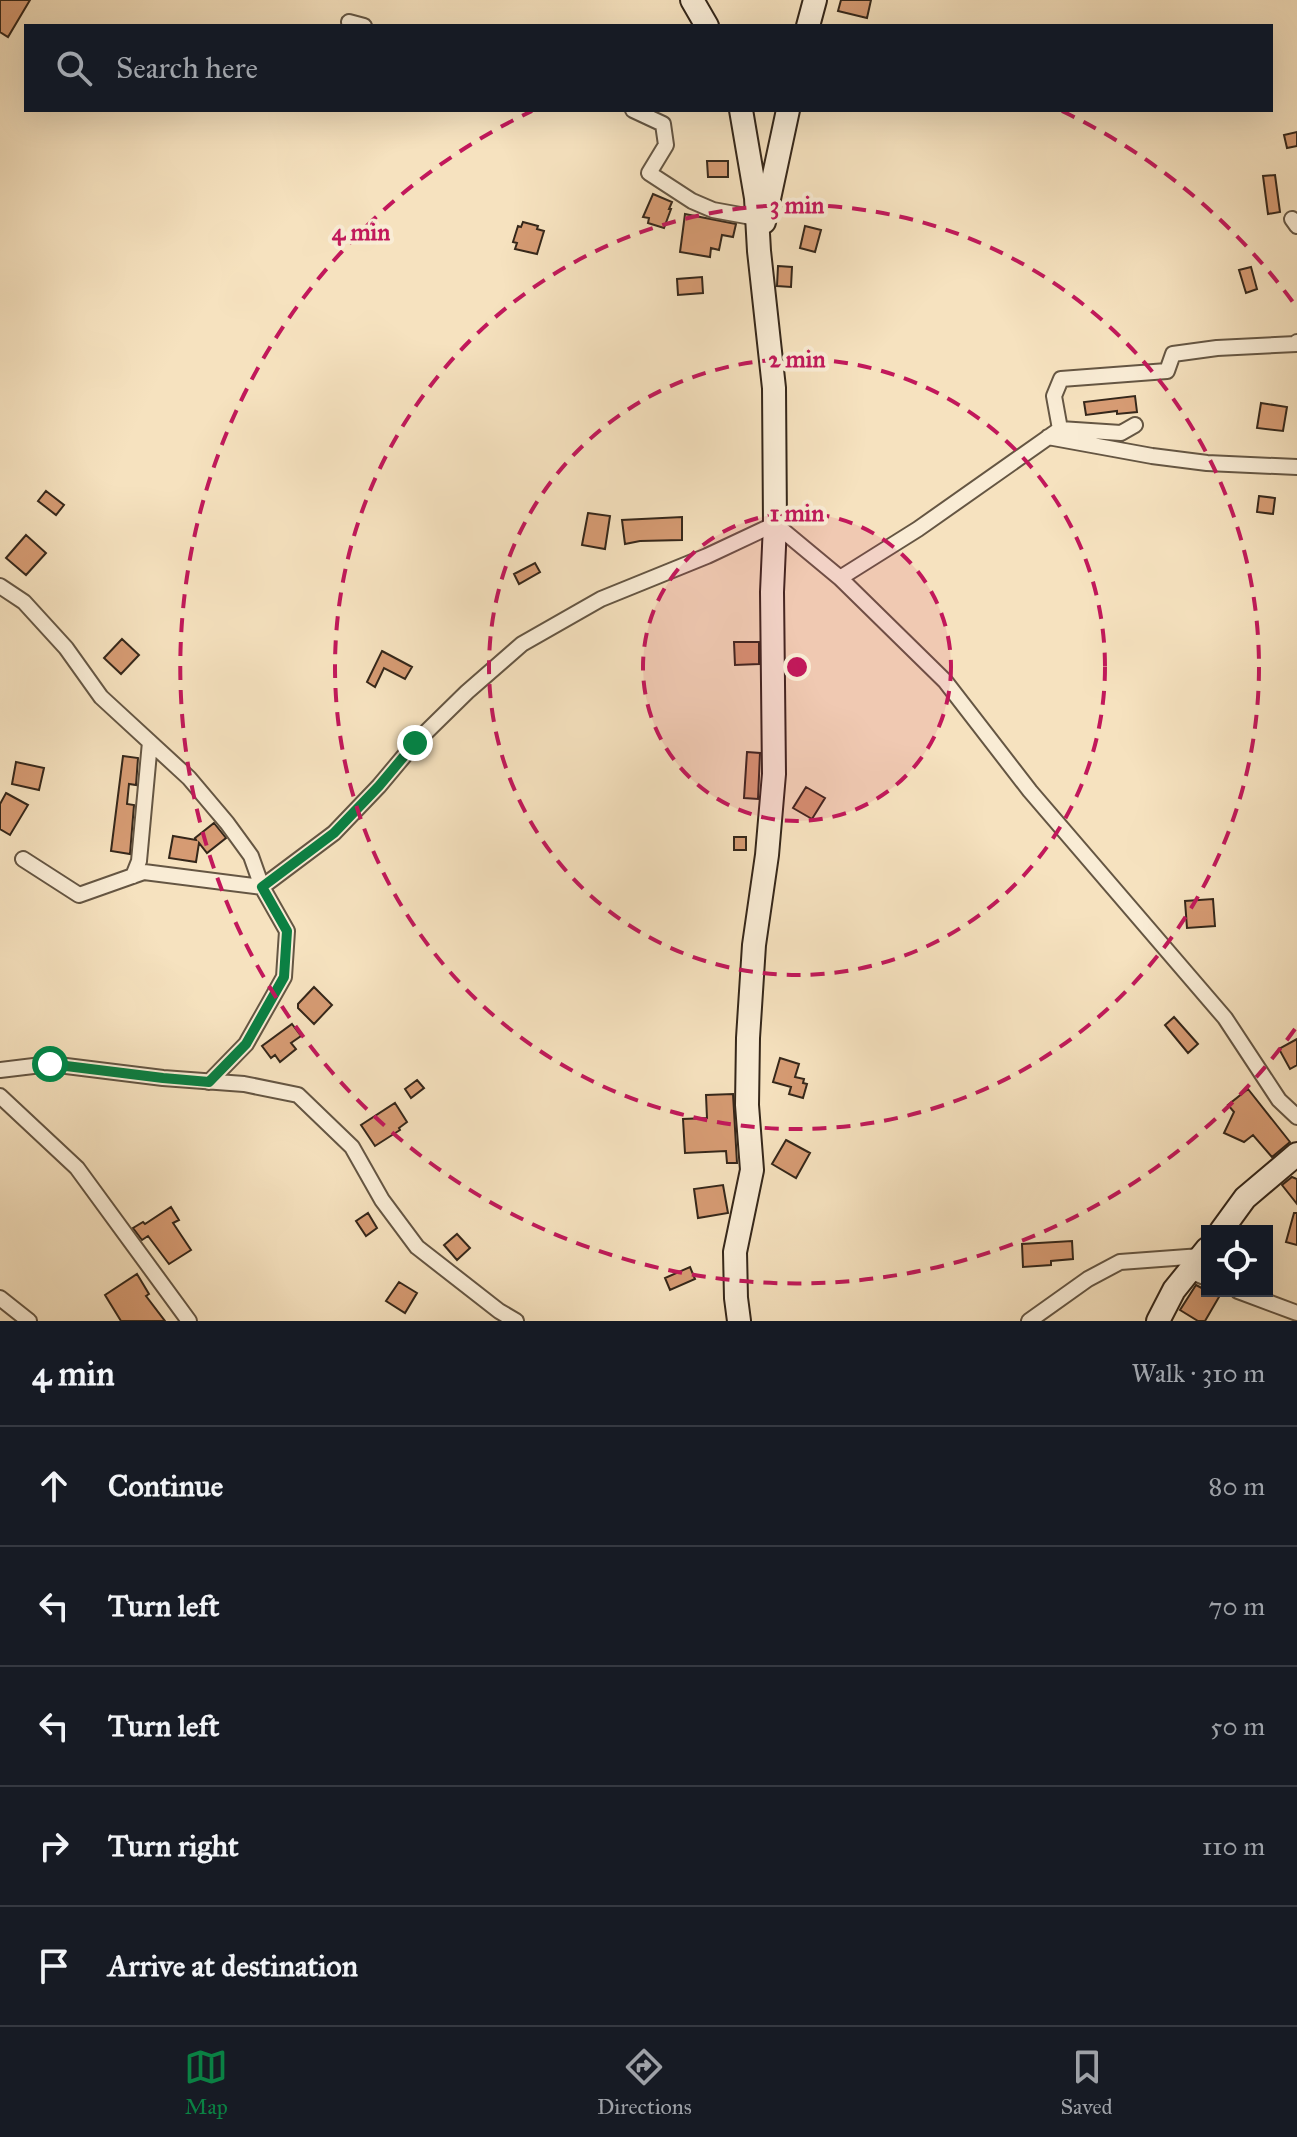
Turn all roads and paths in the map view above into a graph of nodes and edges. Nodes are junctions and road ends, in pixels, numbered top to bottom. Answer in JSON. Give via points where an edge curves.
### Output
{"nodes":[{"id":1,"x":692,"y":0,"type":"edge"},
{"id":2,"x":815,"y":0,"type":"edge"},
{"id":3,"x":706,"y":24,"type":"edge"},
{"id":4,"x":809,"y":24,"type":"edge"},
{"id":5,"x":637,"y":112,"type":"edge"},
{"id":6,"x":741,"y":112,"type":"edge"},
{"id":7,"x":788,"y":112,"type":"edge"},
{"id":8,"x":757,"y":218,"type":"junction"},
{"id":9,"x":759,"y":251,"type":"junction"},
{"id":10,"x":1297,"y":342,"type":"edge"},
{"id":11,"x":1135,"y":425,"type":"dead end"},
{"id":12,"x":1054,"y":433,"type":"junction"},
{"id":13,"x":1297,"y":467,"type":"edge"},
{"id":14,"x":775,"y":524,"type":"junction"},
{"id":15,"x":840,"y":578,"type":"junction"},
{"id":16,"x":0,"y":586,"type":"edge"},
{"id":17,"x":150,"y":742,"type":"junction"},
{"id":18,"x":23,"y":859,"type":"dead end"},
{"id":19,"x":133,"y":876,"type":"junction"},
{"id":20,"x":262,"y":887,"type":"junction"},
{"id":21,"x":0,"y":1070,"type":"edge"},
{"id":22,"x":209,"y":1082,"type":"junction"},
{"id":23,"x":0,"y":1096,"type":"edge"},
{"id":24,"x":1297,"y":1117,"type":"edge"},
{"id":25,"x":1297,"y":1154,"type":"edge"},
{"id":26,"x":1225,"y":1225,"type":"edge"},
{"id":27,"x":1201,"y":1264,"type":"edge"},
{"id":28,"x":1254,"y":1297,"type":"edge"},
{"id":29,"x":0,"y":1298,"type":"edge"},
{"id":30,"x":1297,"y":1313,"type":"edge"},
{"id":31,"x":29,"y":1321,"type":"edge"},
{"id":32,"x":189,"y":1321,"type":"edge"},
{"id":33,"x":516,"y":1321,"type":"edge"},
{"id":34,"x":739,"y":1321,"type":"edge"},
{"id":35,"x":1029,"y":1321,"type":"edge"},
{"id":36,"x":1158,"y":1321,"type":"edge"}],
"edges":[{"from":1,"to":3,"type":"street"},
{"from":2,"to":4,"type":"street"},
{"from":5,"to":8,"type":"street","via":[[663,124],[666,145],[649,173],[713,210]]},
{"from":6,"to":8,"type":"street"},
{"from":7,"to":9,"type":"street"},
{"from":8,"to":9,"type":"street"},
{"from":9,"to":14,"type":"street","via":[[774,388]]},
{"from":10,"to":12,"type":"street","via":[[1173,354],[1167,371],[1061,379],[1054,396]]},
{"from":11,"to":12,"type":"street","via":[[1121,433]]},
{"from":12,"to":13,"type":"street","via":[[1152,456]]},
{"from":12,"to":15,"type":"street"},
{"from":14,"to":15,"type":"street"},
{"from":14,"to":20,"type":"street","via":[[601,599],[522,644],[415,743],[334,833]]},
{"from":14,"to":34,"type":"street","via":[[774,774],[748,1038],[752,1170],[735,1252]]},
{"from":15,"to":24,"type":"street","via":[[945,681],[1030,791],[1225,1018],[1279,1100]]},
{"from":16,"to":17,"type":"street","via":[[24,602],[101,697]]},
{"from":17,"to":19,"type":"street","via":[[139,861]]},
{"from":17,"to":20,"type":"street","via":[[227,823],[251,856]]},
{"from":18,"to":19,"type":"street","via":[[79,895]]},
{"from":19,"to":20,"type":"street","via":[[144,872]]},
{"from":20,"to":22,"type":"street","via":[[287,931],[284,977],[246,1044]]},
{"from":21,"to":22,"type":"street","via":[[50,1064]]},
{"from":22,"to":33,"type":"street","via":[[298,1095],[352,1147],[417,1247]]},
{"from":23,"to":32,"type":"street","via":[[77,1168]]},
{"from":25,"to":26,"type":"street","via":[[1245,1198]]},
{"from":27,"to":35,"type":"street","via":[[1120,1262]]},
{"from":27,"to":36,"type":"street","via":[[1174,1290]]},
{"from":28,"to":30,"type":"street"},
{"from":29,"to":31,"type":"street"}]}
